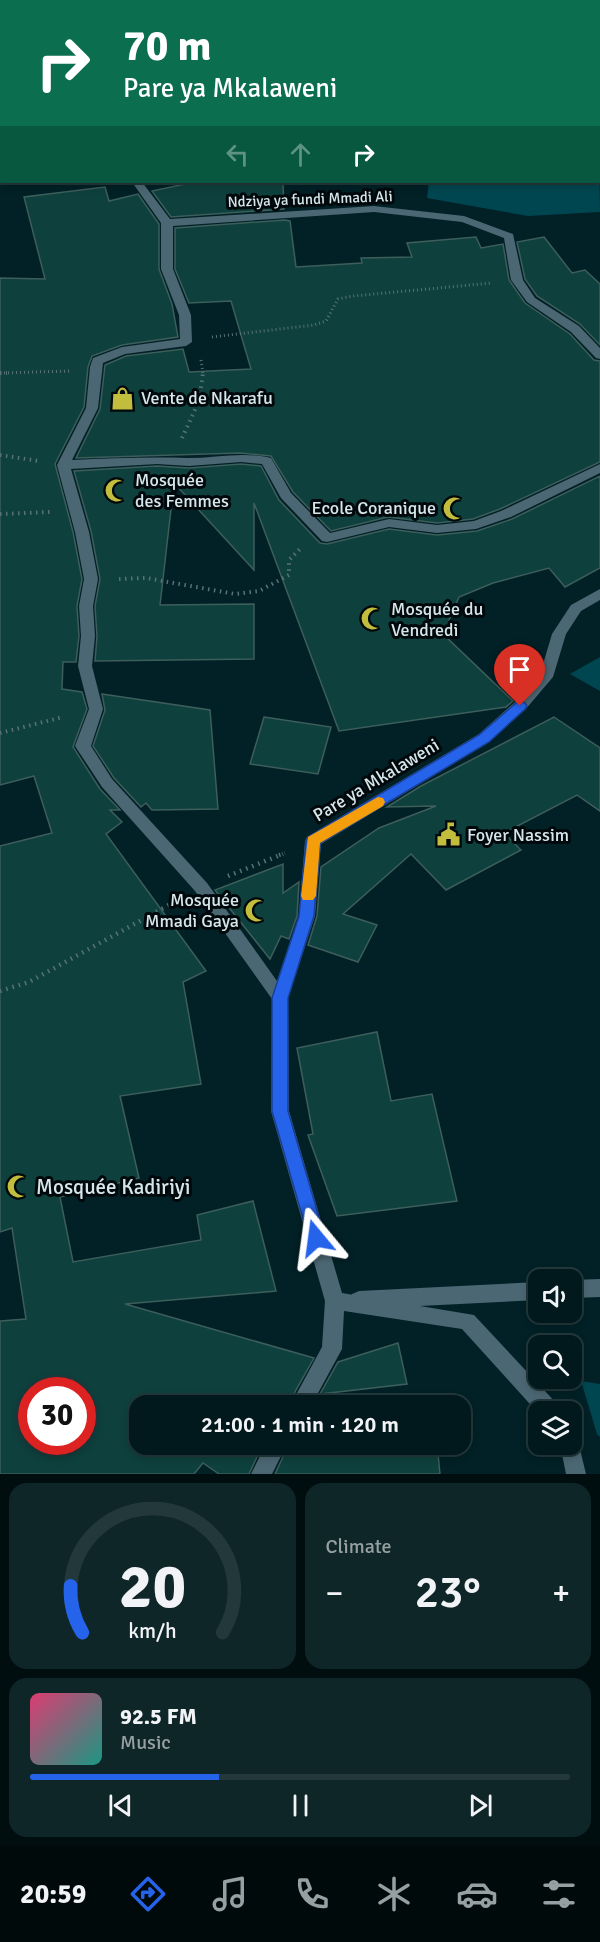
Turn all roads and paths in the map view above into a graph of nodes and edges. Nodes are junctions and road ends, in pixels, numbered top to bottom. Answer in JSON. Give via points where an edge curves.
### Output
{"nodes":[{"id":1,"x":138,"y":183,"type":"edge"},
{"id":2,"x":167,"y":223,"type":"junction"},
{"id":3,"x":517,"y":280,"type":"junction"},
{"id":4,"x":209,"y":337,"type":"junction"},
{"id":5,"x":186,"y":342,"type":"junction"},
{"id":6,"x":600,"y":355,"type":"edge"},
{"id":7,"x":94,"y":370,"type":"junction"},
{"id":8,"x":0,"y":373,"type":"edge"},
{"id":9,"x":0,"y":455,"type":"edge"},
{"id":10,"x":175,"y":462,"type":"junction"},
{"id":11,"x":63,"y":465,"type":"junction"},
{"id":12,"x":600,"y":468,"type":"edge"},
{"id":13,"x":75,"y":511,"type":"junction"},
{"id":14,"x":0,"y":514,"type":"edge"},
{"id":15,"x":333,"y":536,"type":"junction"},
{"id":16,"x":91,"y":579,"type":"junction"},
{"id":17,"x":600,"y":594,"type":"edge"},
{"id":18,"x":96,"y":709,"type":"junction"},
{"id":19,"x":0,"y":733,"type":"edge"},
{"id":20,"x":313,"y":841,"type":"junction"},
{"id":21,"x":201,"y":887,"type":"junction"},
{"id":22,"x":0,"y":992,"type":"edge"},
{"id":23,"x":280,"y":998,"type":"junction"},
{"id":24,"x":600,"y":1288,"type":"edge"},
{"id":25,"x":582,"y":1289,"type":"edge"},
{"id":26,"x":528,"y":1291,"type":"edge"},
{"id":27,"x":335,"y":1301,"type":"junction"},
{"id":28,"x":306,"y":1395,"type":"edge"},
{"id":29,"x":541,"y":1401,"type":"edge"},
{"id":30,"x":272,"y":1455,"type":"edge"},
{"id":31,"x":572,"y":1455,"type":"edge"},
{"id":32,"x":261,"y":1474,"type":"edge"},
{"id":33,"x":576,"y":1474,"type":"edge"}],
"edges":[{"from":1,"to":2,"type":"street"},
{"from":2,"to":3,"type":"street","name":"Ndziya ya fundi Mmadi Ali","via":[[374,209],[464,219],[509,236]]},
{"from":2,"to":5,"type":"street","via":[[167,269],[185,315]]},
{"from":3,"to":4,"type":"path","via":[[353,296],[338,299],[326,321],[314,325]]},
{"from":3,"to":6,"type":"street","name":"Ndziya ya fundi Mmadi Ali","via":[[531,300],[575,329]]},
{"from":4,"to":5,"type":"path"},
{"from":4,"to":10,"type":"path","via":[[200,358],[204,375],[200,405]]},
{"from":5,"to":7,"type":"street","via":[[122,351],[97,360]]},
{"from":7,"to":8,"type":"path"},
{"from":7,"to":11,"type":"street","via":[[91,411]]},
{"from":9,"to":11,"type":"path"},
{"from":10,"to":11,"type":"street"},
{"from":10,"to":15,"type":"street","via":[[241,458],[266,461],[286,495]]},
{"from":11,"to":13,"type":"street"},
{"from":12,"to":15,"type":"street","via":[[476,525],[437,530],[389,523]]},
{"from":13,"to":14,"type":"path"},
{"from":13,"to":16,"type":"street"},
{"from":15,"to":16,"type":"path","via":[[299,549],[290,560],[289,575],[259,591],[235,594],[146,578]]},
{"from":16,"to":18,"type":"street","via":[[86,606],[85,666]]},
{"from":17,"to":20,"type":"street","name":"Pare ya Mkalaweni","via":[[576,608],[560,634],[548,673],[520,706],[484,738]]},
{"from":18,"to":19,"type":"path"},
{"from":18,"to":21,"type":"street","via":[[83,746],[107,783]]},
{"from":20,"to":21,"type":"path"},
{"from":20,"to":23,"type":"street","name":"Pare ya Mkalaweni","via":[[306,916]]},
{"from":21,"to":22,"type":"path","via":[[29,982]]},
{"from":21,"to":23,"type":"street"},
{"from":23,"to":27,"type":"street","name":"Pare ya Mkalaweni","via":[[280,1111]]},
{"from":24,"to":25,"type":"street"},
{"from":26,"to":27,"type":"street"},
{"from":27,"to":28,"type":"street","name":"Pare ya Mkalaweni","via":[[332,1349]]},
{"from":27,"to":29,"type":"street","via":[[467,1321]]},
{"from":30,"to":32,"type":"street"},
{"from":31,"to":33,"type":"street"}]}
